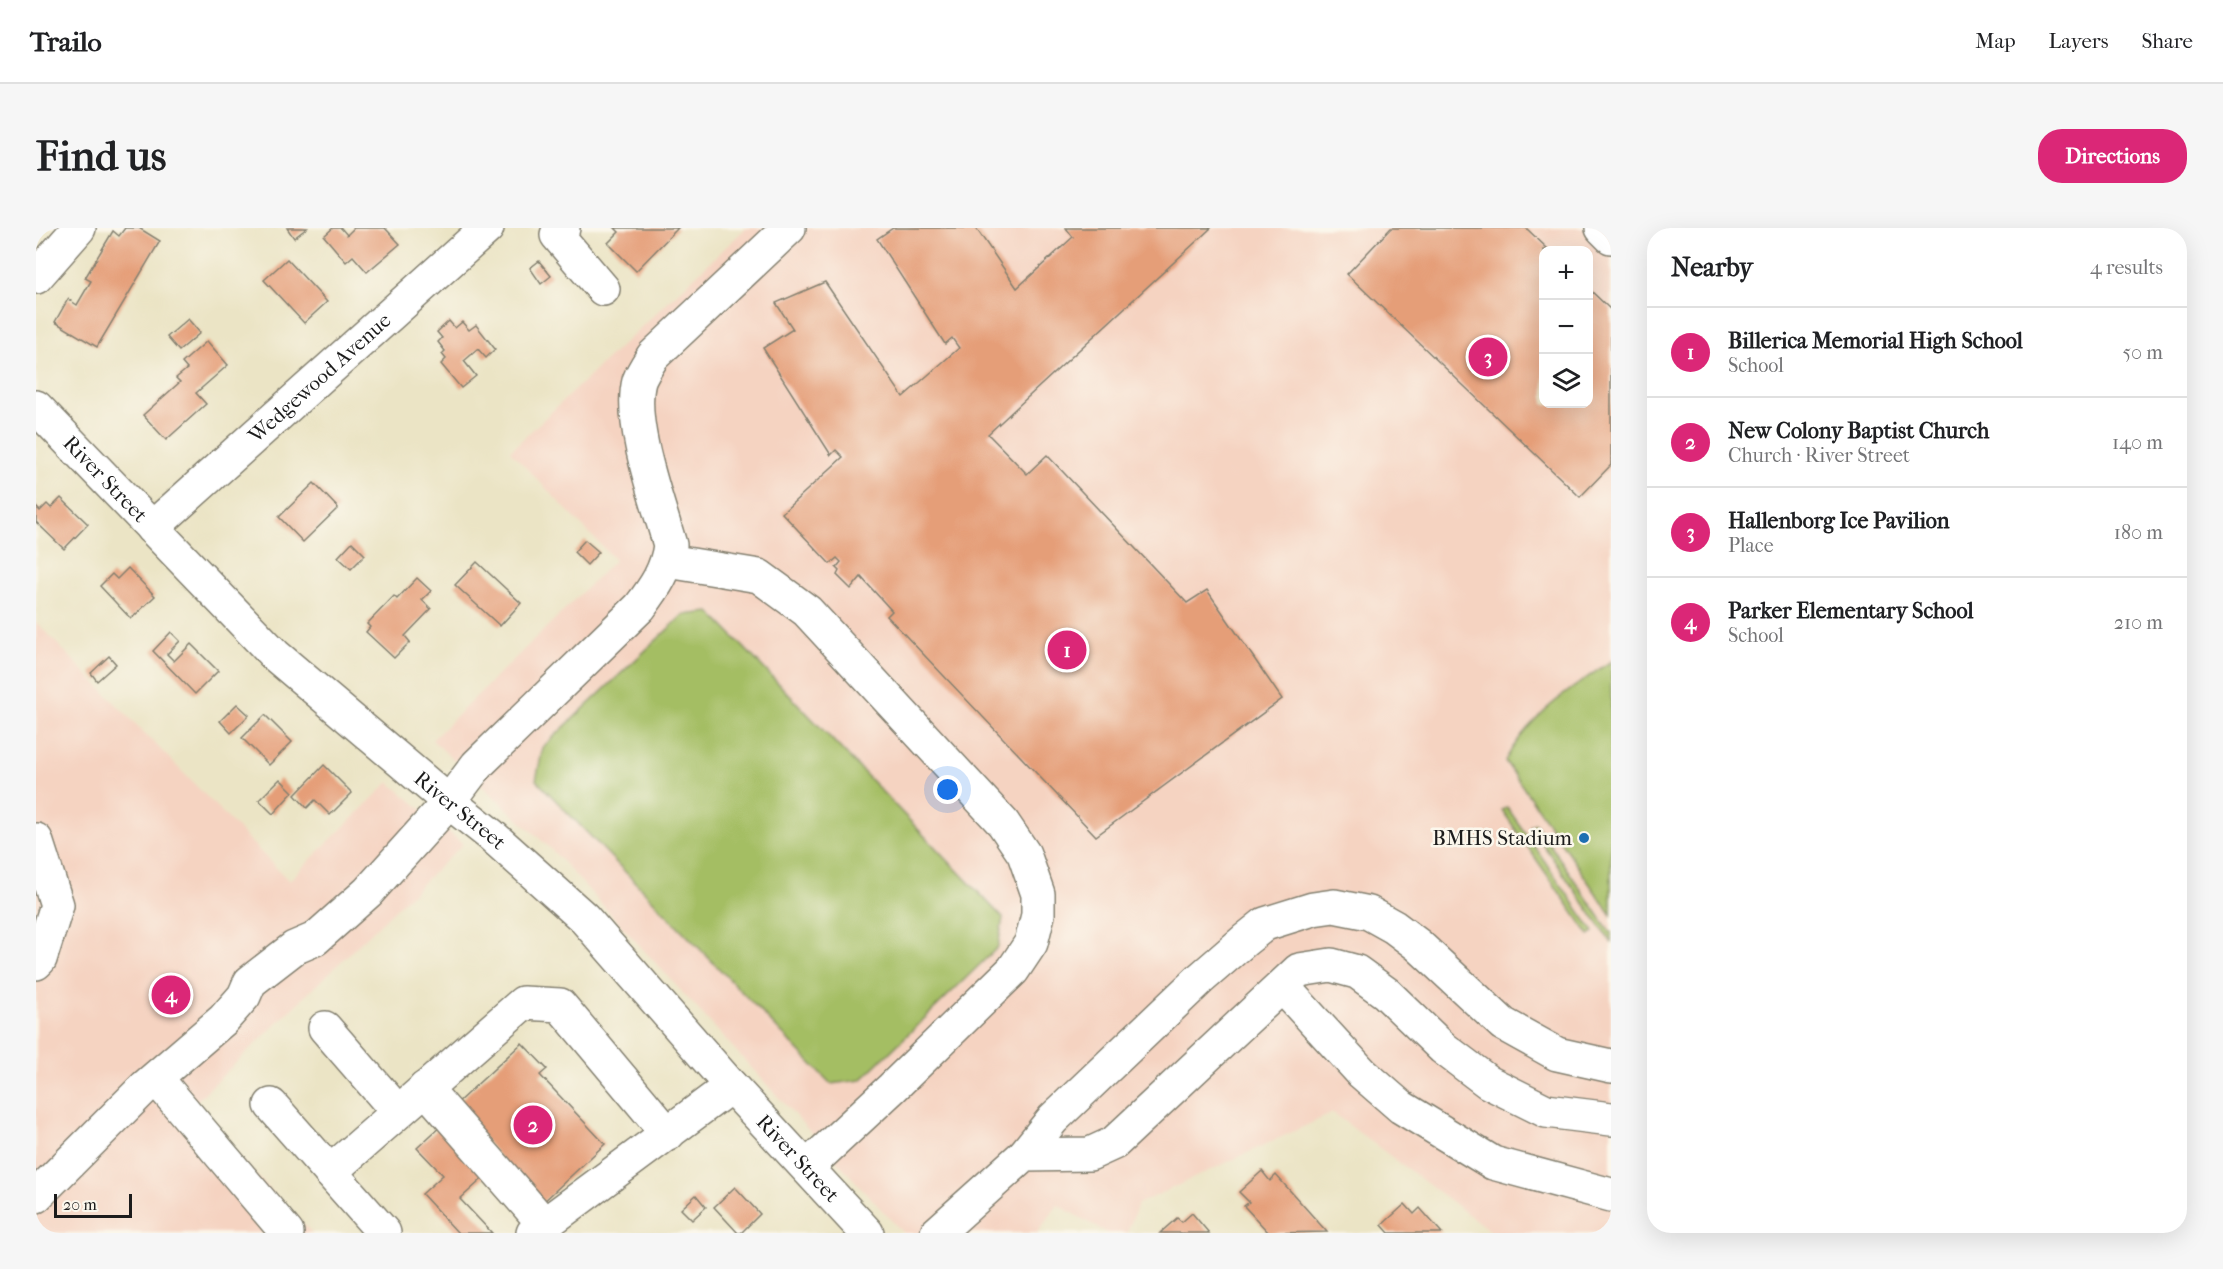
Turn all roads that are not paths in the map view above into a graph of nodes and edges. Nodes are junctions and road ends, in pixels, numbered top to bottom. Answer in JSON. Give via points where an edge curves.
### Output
{"nodes":[{"id":1,"x":79,"y":228,"type":"edge"},
{"id":2,"x":487,"y":228,"type":"edge"},
{"id":3,"x":563,"y":228,"type":"edge"},
{"id":4,"x":789,"y":228,"type":"edge"},
{"id":5,"x":1602,"y":228,"type":"edge"},
{"id":6,"x":1611,"y":237,"type":"edge"},
{"id":7,"x":36,"y":278,"type":"edge"},
{"id":8,"x":603,"y":289,"type":"dead end"},
{"id":9,"x":36,"y":407,"type":"edge"},
{"id":10,"x":152,"y":528,"type":"junction"},
{"id":11,"x":668,"y":561,"type":"junction"},
{"id":12,"x":449,"y":802,"type":"junction"},
{"id":13,"x":36,"y":840,"type":"edge"},
{"id":14,"x":36,"y":963,"type":"edge"},
{"id":15,"x":1282,"y":987,"type":"junction"},
{"id":16,"x":326,"y":1028,"type":"dead end"},
{"id":17,"x":1611,"y":1066,"type":"edge"},
{"id":18,"x":156,"y":1078,"type":"junction"},
{"id":19,"x":731,"y":1086,"type":"junction"},
{"id":20,"x":425,"y":1088,"type":"junction"},
{"id":21,"x":271,"y":1105,"type":"dead end"},
{"id":22,"x":398,"y":1112,"type":"junction"},
{"id":23,"x":1611,"y":1119,"type":"edge"},
{"id":24,"x":668,"y":1134,"type":"junction"},
{"id":25,"x":1024,"y":1155,"type":"junction"},
{"id":26,"x":807,"y":1167,"type":"junction"},
{"id":27,"x":330,"y":1172,"type":"junction"},
{"id":28,"x":41,"y":1184,"type":"edge"},
{"id":29,"x":1611,"y":1195,"type":"edge"},
{"id":30,"x":539,"y":1229,"type":"edge"},
{"id":31,"x":287,"y":1233,"type":"edge"},
{"id":32,"x":384,"y":1233,"type":"edge"},
{"id":33,"x":867,"y":1233,"type":"edge"},
{"id":34,"x":938,"y":1233,"type":"edge"}],
"edges":[{"from":1,"to":7,"type":"main road"},
{"from":2,"to":10,"type":"main road","name":"Wedgewood Avenue"},
{"from":3,"to":8,"type":"main road","via":[[557,235]]},
{"from":4,"to":11,"type":"main road","via":[[653,356],[640,380],[636,405],[639,432],[670,545]]},
{"from":5,"to":6,"type":"main road"},
{"from":9,"to":10,"type":"main road","name":"River Street"},
{"from":10,"to":12,"type":"main road","name":"River Street","via":[[275,655]]},
{"from":11,"to":12,"type":"main road","via":[[640,607],[477,765]]},
{"from":11,"to":26,"type":"main road","via":[[759,576],[807,611],[1003,824],[1024,854],[1038,894],[1031,943],[1013,970]]},
{"from":12,"to":18,"type":"main road","via":[[368,892],[315,939],[294,948],[250,981],[244,996],[223,1020]]},
{"from":12,"to":19,"type":"main road","name":"River Street","via":[[584,918]]},
{"from":13,"to":14,"type":"main road","via":[[57,905]]},
{"from":15,"to":23,"type":"main road","via":[[1299,970],[1331,965],[1357,972],[1488,1082],[1546,1110]]},
{"from":15,"to":25,"type":"main road","via":[[1114,1143],[1090,1154]]},
{"from":15,"to":29,"type":"main road","via":[[1362,1073],[1401,1107],[1493,1163]]},
{"from":16,"to":22,"type":"main road"},
{"from":17,"to":25,"type":"main road","via":[[1557,1054],[1503,1024],[1418,945],[1369,913],[1334,906],[1313,909],[1265,924],[1245,940],[1053,1119]]},
{"from":18,"to":28,"type":"main road"},
{"from":18,"to":31,"type":"main road"},
{"from":19,"to":24,"type":"main road"},
{"from":19,"to":26,"type":"main road","name":"River Street"},
{"from":20,"to":22,"type":"main road"},
{"from":20,"to":24,"type":"main road","via":[[522,1004],[560,1005]]},
{"from":20,"to":30,"type":"main road"},
{"from":21,"to":27,"type":"main road"},
{"from":22,"to":27,"type":"main road"},
{"from":24,"to":30,"type":"main road"},
{"from":25,"to":34,"type":"main road"},
{"from":26,"to":33,"type":"main road","name":"River Street"},
{"from":27,"to":32,"type":"main road"}]}
